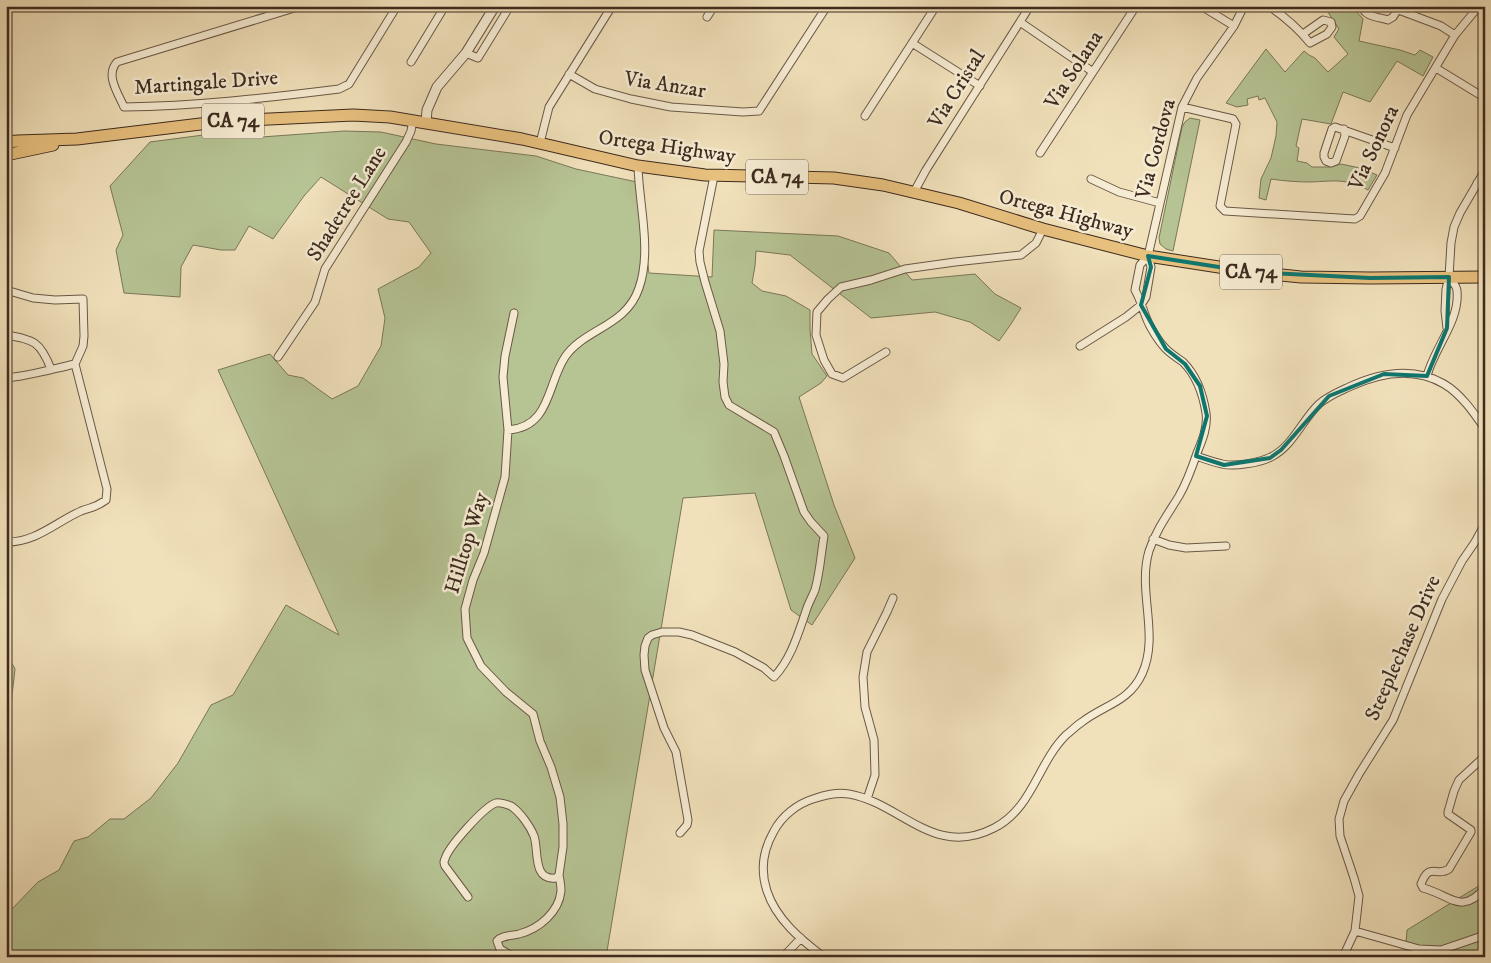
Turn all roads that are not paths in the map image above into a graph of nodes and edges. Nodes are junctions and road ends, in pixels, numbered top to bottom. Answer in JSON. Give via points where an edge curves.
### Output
{"nodes":[{"id":1,"x":301,"y":6,"type":"edge"},
{"id":2,"x":397,"y":6,"type":"edge"},
{"id":3,"x":445,"y":6,"type":"edge"},
{"id":4,"x":495,"y":6,"type":"edge"},
{"id":5,"x":510,"y":6,"type":"edge"},
{"id":6,"x":612,"y":6,"type":"edge"},
{"id":7,"x":714,"y":6,"type":"edge"},
{"id":8,"x":826,"y":6,"type":"edge"},
{"id":9,"x":936,"y":6,"type":"edge"},
{"id":10,"x":1030,"y":6,"type":"edge"},
{"id":11,"x":1136,"y":6,"type":"edge"},
{"id":12,"x":1201,"y":6,"type":"edge"},
{"id":13,"x":1244,"y":6,"type":"edge"},
{"id":14,"x":1269,"y":6,"type":"edge"},
{"id":15,"x":1362,"y":6,"type":"edge"},
{"id":16,"x":1388,"y":6,"type":"edge"},
{"id":17,"x":1479,"y":6,"type":"edge"},
{"id":18,"x":1398,"y":9,"type":"junction"},
{"id":19,"x":707,"y":17,"type":"dead end"},
{"id":20,"x":1020,"y":22,"type":"junction"},
{"id":21,"x":1234,"y":26,"type":"junction"},
{"id":22,"x":1303,"y":34,"type":"dead end"},
{"id":23,"x":1455,"y":35,"type":"junction"},
{"id":24,"x":912,"y":43,"type":"junction"},
{"id":25,"x":466,"y":53,"type":"junction"},
{"id":26,"x":410,"y":62,"type":"dead end"},
{"id":27,"x":1436,"y":68,"type":"junction"},
{"id":28,"x":1093,"y":72,"type":"junction"},
{"id":29,"x":569,"y":74,"type":"junction"},
{"id":30,"x":980,"y":86,"type":"junction"},
{"id":31,"x":1485,"y":98,"type":"edge"},
{"id":32,"x":1182,"y":107,"type":"junction"},
{"id":33,"x":865,"y":116,"type":"dead end"},
{"id":34,"x":413,"y":120,"type":"junction"},
{"id":35,"x":426,"y":122,"type":"junction"},
{"id":36,"x":1344,"y":129,"type":"junction"},
{"id":37,"x":77,"y":140,"type":"junction"},
{"id":38,"x":6,"y":142,"type":"edge"},
{"id":39,"x":540,"y":143,"type":"junction"},
{"id":40,"x":1396,"y":148,"type":"junction"},
{"id":41,"x":1040,"y":153,"type":"dead end"},
{"id":42,"x":6,"y":155,"type":"edge"},
{"id":43,"x":638,"y":166,"type":"junction"},
{"id":44,"x":1485,"y":170,"type":"edge"},
{"id":45,"x":714,"y":176,"type":"junction"},
{"id":46,"x":1091,"y":179,"type":"dead end"},
{"id":47,"x":1477,"y":183,"type":"junction"},
{"id":48,"x":1485,"y":187,"type":"edge"},
{"id":49,"x":914,"y":192,"type":"junction"},
{"id":50,"x":1160,"y":203,"type":"junction"},
{"id":51,"x":1043,"y":229,"type":"junction"},
{"id":52,"x":1148,"y":256,"type":"junction"},
{"id":53,"x":1449,"y":277,"type":"junction"},
{"id":54,"x":1485,"y":278,"type":"edge"},
{"id":55,"x":6,"y":290,"type":"edge"},
{"id":56,"x":1141,"y":305,"type":"junction"},
{"id":57,"x":1445,"y":311,"type":"junction"},
{"id":58,"x":1455,"y":312,"type":"junction"},
{"id":59,"x":514,"y":313,"type":"dead end"},
{"id":60,"x":1447,"y":328,"type":"junction"},
{"id":61,"x":6,"y":335,"type":"edge"},
{"id":62,"x":1080,"y":346,"type":"dead end"},
{"id":63,"x":886,"y":352,"type":"dead end"},
{"id":64,"x":278,"y":357,"type":"dead end"},
{"id":65,"x":75,"y":364,"type":"junction"},
{"id":66,"x":51,"y":369,"type":"junction"},
{"id":67,"x":1427,"y":376,"type":"junction"},
{"id":68,"x":6,"y":378,"type":"edge"},
{"id":69,"x":1485,"y":429,"type":"edge"},
{"id":70,"x":508,"y":430,"type":"junction"},
{"id":71,"x":1196,"y":456,"type":"junction"},
{"id":72,"x":1485,"y":524,"type":"edge"},
{"id":73,"x":1153,"y":539,"type":"junction"},
{"id":74,"x":6,"y":542,"type":"edge"},
{"id":75,"x":1226,"y":546,"type":"dead end"},
{"id":76,"x":893,"y":598,"type":"dead end"},
{"id":77,"x":1485,"y":756,"type":"edge"},
{"id":78,"x":867,"y":799,"type":"junction"},
{"id":79,"x":680,"y":833,"type":"dead end"},
{"id":80,"x":559,"y":875,"type":"junction"},
{"id":81,"x":1485,"y":888,"type":"edge"},
{"id":82,"x":468,"y":897,"type":"dead end"},
{"id":83,"x":1354,"y":932,"type":"junction"},
{"id":84,"x":1485,"y":935,"type":"edge"},
{"id":85,"x":801,"y":938,"type":"junction"},
{"id":86,"x":514,"y":957,"type":"edge"},
{"id":87,"x":783,"y":957,"type":"edge"},
{"id":88,"x":824,"y":957,"type":"edge"},
{"id":89,"x":1343,"y":957,"type":"edge"}],
"edges":[{"from":1,"to":2,"type":"street","name":"Martingale Drive","via":[[117,62],[111,77],[124,107],[269,98],[339,89],[349,84]]},
{"from":3,"to":26,"type":"street"},
{"from":4,"to":25,"type":"street"},
{"from":5,"to":25,"type":"street","via":[[478,58]]},
{"from":6,"to":29,"type":"street"},
{"from":7,"to":19,"type":"street"},
{"from":8,"to":29,"type":"street","name":"Via Anzar","via":[[759,111],[671,107],[595,89]]},
{"from":9,"to":24,"type":"street"},
{"from":10,"to":20,"type":"street","name":"Via Cristal"},
{"from":11,"to":28,"type":"street","name":"Via Solana"},
{"from":12,"to":21,"type":"street"},
{"from":13,"to":21,"type":"street","name":"Via Cordova"},
{"from":14,"to":22,"type":"street"},
{"from":15,"to":18,"type":"street","via":[[1366,14],[1388,20]]},
{"from":16,"to":18,"type":"street"},
{"from":17,"to":23,"type":"street","name":"Via Sonora"},
{"from":18,"to":23,"type":"street"},
{"from":20,"to":28,"type":"street"},
{"from":20,"to":30,"type":"street","name":"Via Cristal"},
{"from":21,"to":32,"type":"street","name":"Via Cordova","via":[[1197,78]]},
{"from":23,"to":27,"type":"street","name":"Via Sonora"},
{"from":24,"to":30,"type":"street"},
{"from":24,"to":33,"type":"street"},
{"from":25,"to":35,"type":"street","via":[[437,86],[427,110]]},
{"from":27,"to":31,"type":"street"},
{"from":27,"to":40,"type":"street","name":"Via Sonora","via":[[1408,115]]},
{"from":28,"to":41,"type":"street","name":"Via Solana"},
{"from":29,"to":39,"type":"street","via":[[549,107]]},
{"from":30,"to":49,"type":"street","name":"Via Cristal"},
{"from":32,"to":40,"type":"street","name":"Via Sonora","via":[[1233,119],[1236,124],[1220,206],[1225,211],[1355,219],[1368,203]]},
{"from":32,"to":50,"type":"street","name":"Via Cordova"},
{"from":34,"to":35,"type":"main road","name":"Ortega Highway","number":"CA 74"},
{"from":34,"to":37,"type":"main road","name":"Ortega Highway","number":"CA 74","via":[[353,115],[275,118],[177,126]]},
{"from":34,"to":64,"type":"street","name":"Shadetree Lane","via":[[409,137],[325,269],[316,302]]},
{"from":35,"to":39,"type":"main road","name":"Ortega Highway","number":"CA 74"},
{"from":36,"to":36,"type":"street","via":[[1332,129],[1324,153],[1326,161],[1336,161],[1345,136]]},
{"from":36,"to":40,"type":"street"},
{"from":37,"to":38,"type":"main road","name":"Ortega Highway","number":"CA 74"},
{"from":37,"to":42,"type":"main road","name":"Ortega Highway","number":"CA 74"},
{"from":39,"to":43,"type":"main road","name":"Ortega Highway","number":"CA 74"},
{"from":43,"to":45,"type":"main road","name":"Ortega Highway","number":"CA 74"},
{"from":43,"to":70,"type":"street","via":[[644,247],[639,290],[616,320],[583,340],[565,357],[547,403],[532,422],[519,430]]},
{"from":44,"to":47,"type":"street"},
{"from":45,"to":49,"type":"main road","name":"Ortega Highway","number":"CA 74","via":[[834,178]]},
{"from":45,"to":79,"type":"street","via":[[700,256],[720,331],[724,364],[722,382],[726,397],[729,405],[774,432],[804,512],[824,536],[814,591],[794,645],[774,677],[735,652],[692,635],[656,633],[646,642],[645,670],[664,728],[678,758],[688,820]]},
{"from":46,"to":50,"type":"street","via":[[1119,192]]},
{"from":47,"to":48,"type":"street"},
{"from":47,"to":53,"type":"street","via":[[1454,227]]},
{"from":49,"to":51,"type":"main road","name":"Ortega Highway","number":"CA 74","via":[[959,202]]},
{"from":50,"to":52,"type":"street","name":"Via Cordova"},
{"from":51,"to":52,"type":"main road","name":"Ortega Highway","number":"CA 74"},
{"from":51,"to":63,"type":"street","via":[[1036,243],[1021,255],[906,269],[841,287],[832,294],[818,312],[816,335],[832,374],[843,378]]},
{"from":52,"to":53,"type":"main road","name":"Ortega Highway","number":"CA 74","via":[[1301,277]]},
{"from":52,"to":56,"type":"street","via":[[1151,267],[1146,297]]},
{"from":52,"to":56,"type":"street","via":[[1140,264],[1135,290]]},
{"from":53,"to":54,"type":"main road","name":"Ortega Highway","number":"CA 74"},
{"from":53,"to":57,"type":"street"},
{"from":53,"to":58,"type":"street","via":[[1457,289]]},
{"from":55,"to":65,"type":"street","via":[[33,298],[83,299],[84,336]]},
{"from":56,"to":62,"type":"street"},
{"from":56,"to":71,"type":"street","via":[[1150,327],[1166,349],[1185,364],[1200,386],[1207,416]]},
{"from":57,"to":58,"type":"street"},
{"from":57,"to":60,"type":"street"},
{"from":58,"to":60,"type":"street"},
{"from":59,"to":70,"type":"street","name":"Hilltop Way","via":[[504,356]]},
{"from":60,"to":67,"type":"street"},
{"from":61,"to":66,"type":"street","via":[[31,340],[45,354]]},
{"from":65,"to":66,"type":"street"},
{"from":65,"to":74,"type":"street","via":[[107,489],[106,500],[30,538]]},
{"from":66,"to":68,"type":"street"},
{"from":67,"to":69,"type":"street","via":[[1445,384],[1463,400]]},
{"from":67,"to":71,"type":"street","via":[[1404,372],[1384,374],[1329,396],[1312,411],[1291,440],[1270,458],[1224,465]]},
{"from":70,"to":80,"type":"street","name":"Hilltop Way","via":[[505,477],[465,609],[466,638],[481,666],[533,714],[560,797],[563,847]]},
{"from":71,"to":73,"type":"street","via":[[1186,482]]},
{"from":72,"to":83,"type":"street","name":"Steeplechase Drive","via":[[1442,599],[1393,720],[1344,801],[1339,819],[1340,836],[1359,896]]},
{"from":73,"to":75,"type":"street","via":[[1186,548]]},
{"from":73,"to":78,"type":"street","via":[[1145,581],[1149,648],[1142,674],[1116,703],[1081,722],[1064,737],[1022,806],[1012,816],[978,834],[941,836]]},
{"from":76,"to":78,"type":"street","via":[[867,652],[863,677],[865,708],[874,740],[875,775]]},
{"from":77,"to":81,"type":"street","via":[[1460,780],[1448,812],[1471,832],[1449,869],[1427,873],[1421,884],[1423,888],[1461,902],[1472,900]]},
{"from":78,"to":85,"type":"street","via":[[827,794],[805,802],[788,813],[770,837],[763,864],[764,882],[772,904]]},
{"from":80,"to":82,"type":"street","via":[[551,878],[542,874],[534,836],[517,812],[498,802],[479,816],[445,858],[445,866]]},
{"from":80,"to":86,"type":"street","name":"Hilltop Way","via":[[559,901],[542,923],[522,933],[500,937],[497,941],[500,950]]},
{"from":83,"to":84,"type":"street","via":[[1419,949],[1441,950]]},
{"from":83,"to":89,"type":"street","name":"Steeplechase Drive"},
{"from":85,"to":87,"type":"street"},
{"from":85,"to":88,"type":"street"}]}
